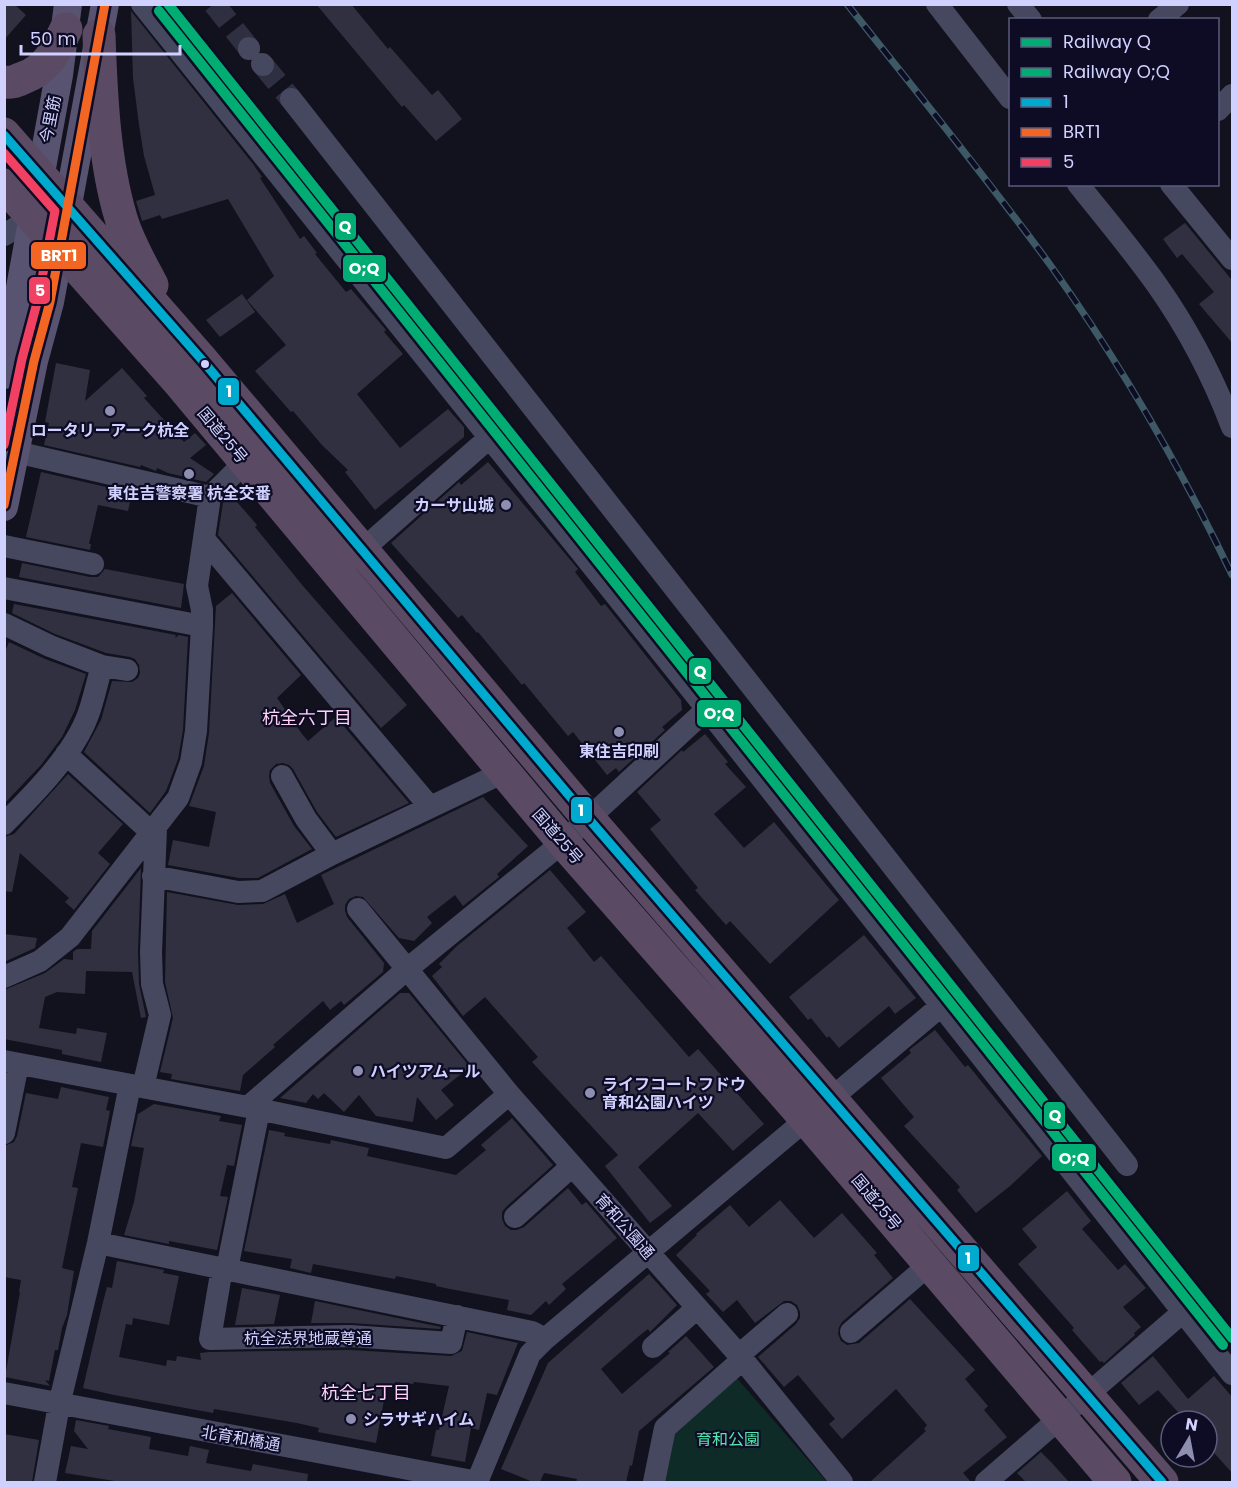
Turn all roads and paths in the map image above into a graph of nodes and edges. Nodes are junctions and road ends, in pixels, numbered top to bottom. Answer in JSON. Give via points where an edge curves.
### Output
{"nodes":[{"id":1,"x":142,"y":4,"type":"edge"},
{"id":2,"x":937,"y":4,"type":"edge"},
{"id":3,"x":1018,"y":4,"type":"edge"},
{"id":4,"x":1178,"y":4,"type":"edge"},
{"id":5,"x":67,"y":17,"type":"edge"},
{"id":6,"x":1029,"y":18,"type":"edge"},
{"id":7,"x":1161,"y":18,"type":"edge"},
{"id":8,"x":102,"y":20,"type":"edge"},
{"id":9,"x":4,"y":82,"type":"edge"},
{"id":10,"x":1009,"y":95,"type":"edge"},
{"id":11,"x":1233,"y":95,"type":"edge"},
{"id":12,"x":291,"y":99,"type":"tunnel mouth"},
{"id":13,"x":1219,"y":109,"type":"edge"},
{"id":14,"x":4,"y":134,"type":"edge"},
{"id":15,"x":40,"y":175,"type":"junction"},
{"id":16,"x":4,"y":185,"type":"edge"},
{"id":17,"x":1080,"y":186,"type":"edge"},
{"id":18,"x":1173,"y":186,"type":"edge"},
{"id":19,"x":68,"y":207,"type":"junction"},
{"id":20,"x":32,"y":218,"type":"junction"},
{"id":21,"x":4,"y":235,"type":"edge"},
{"id":22,"x":60,"y":248,"type":"junction"},
{"id":23,"x":1233,"y":259,"type":"edge"},
{"id":24,"x":6,"y":356,"type":"edge"},
{"id":25,"x":202,"y":360,"type":"junction"},
{"id":26,"x":1233,"y":427,"type":"edge"},
{"id":27,"x":489,"y":438,"type":"junction"},
{"id":28,"x":16,"y":452,"type":"junction"},
{"id":29,"x":245,"y":462,"type":"junction"},
{"id":30,"x":210,"y":497,"type":"junction"},
{"id":31,"x":4,"y":507,"type":"edge"},
{"id":32,"x":204,"y":539,"type":"junction"},
{"id":33,"x":4,"y":546,"type":"edge"},
{"id":34,"x":361,"y":550,"type":"junction"},
{"id":35,"x":93,"y":564,"type":"dead end"},
{"id":36,"x":337,"y":572,"type":"junction"},
{"id":37,"x":4,"y":588,"type":"edge"},
{"id":38,"x":4,"y":624,"type":"edge"},
{"id":39,"x":202,"y":626,"type":"junction"},
{"id":40,"x":102,"y":666,"type":"junction"},
{"id":41,"x":127,"y":670,"type":"dead end"},
{"id":42,"x":707,"y":709,"type":"junction"},
{"id":43,"x":66,"y":754,"type":"junction"},
{"id":44,"x":504,"y":772,"type":"junction"},
{"id":45,"x":282,"y":776,"type":"dead end"},
{"id":46,"x":430,"y":807,"type":"junction"},
{"id":47,"x":588,"y":818,"type":"junction"},
{"id":48,"x":4,"y":824,"type":"edge"},
{"id":49,"x":154,"y":831,"type":"junction"},
{"id":50,"x":563,"y":842,"type":"junction"},
{"id":51,"x":332,"y":854,"type":"junction"},
{"id":52,"x":153,"y":876,"type":"junction"},
{"id":53,"x":358,"y":909,"type":"dead end"},
{"id":54,"x":406,"y":970,"type":"junction"},
{"id":55,"x":4,"y":977,"type":"edge"},
{"id":56,"x":941,"y":1006,"type":"junction"},
{"id":57,"x":11,"y":1062,"type":"edge"},
{"id":58,"x":137,"y":1086,"type":"junction"},
{"id":59,"x":509,"y":1094,"type":"junction"},
{"id":60,"x":253,"y":1108,"type":"junction"},
{"id":61,"x":818,"y":1109,"type":"junction"},
{"id":62,"x":4,"y":1133,"type":"edge"},
{"id":63,"x":1127,"y":1165,"type":"dead end"},
{"id":64,"x":572,"y":1166,"type":"junction"},
{"id":65,"x":515,"y":1217,"type":"dead end"},
{"id":66,"x":98,"y":1243,"type":"junction"},
{"id":67,"x":648,"y":1252,"type":"junction"},
{"id":68,"x":930,"y":1264,"type":"junction"},
{"id":69,"x":224,"y":1269,"type":"junction"},
{"id":70,"x":698,"y":1308,"type":"junction"},
{"id":71,"x":1183,"y":1311,"type":"junction"},
{"id":72,"x":788,"y":1314,"type":"dead end"},
{"id":73,"x":456,"y":1316,"type":"junction"},
{"id":74,"x":851,"y":1332,"type":"dead end"},
{"id":75,"x":545,"y":1339,"type":"junction"},
{"id":76,"x":653,"y":1347,"type":"dead end"},
{"id":77,"x":741,"y":1357,"type":"junction"},
{"id":78,"x":1233,"y":1374,"type":"edge"},
{"id":79,"x":4,"y":1393,"type":"edge"},
{"id":80,"x":1086,"y":1394,"type":"junction"},
{"id":81,"x":59,"y":1405,"type":"junction"},
{"id":82,"x":1060,"y":1417,"type":"junction"},
{"id":83,"x":390,"y":1474,"type":"edge"},
{"id":84,"x":45,"y":1482,"type":"edge"},
{"id":85,"x":477,"y":1482,"type":"edge"},
{"id":86,"x":654,"y":1482,"type":"edge"},
{"id":87,"x":842,"y":1482,"type":"edge"},
{"id":88,"x":986,"y":1482,"type":"edge"},
{"id":89,"x":1115,"y":1482,"type":"edge"},
{"id":90,"x":1162,"y":1482,"type":"edge"}],
"edges":[{"from":1,"to":27,"type":"street"},
{"from":2,"to":10,"type":"street"},
{"from":3,"to":6,"type":"street"},
{"from":4,"to":7,"type":"street"},
{"from":5,"to":9,"type":"highway","via":[[54,54],[45,66],[30,76]]},
{"from":5,"to":15,"type":"main road","name":"今里筋"},
{"from":8,"to":19,"type":"main road","name":"今里筋"},
{"from":8,"to":25,"type":"highway","via":[[102,101],[121,219],[162,302]]},
{"from":11,"to":13,"type":"street"},
{"from":12,"to":63,"type":"street"},
{"from":14,"to":15,"type":"highway","name":"国道25号"},
{"from":15,"to":19,"type":"highway","name":"国道25号"},
{"from":15,"to":20,"type":"main road","name":"今里筋"},
{"from":16,"to":20,"type":"highway","name":"国道25号"},
{"from":17,"to":26,"type":"street","via":[[1158,286],[1192,340]]},
{"from":18,"to":23,"type":"street"},
{"from":19,"to":20,"type":"street"},
{"from":19,"to":22,"type":"main road","name":"今里筋"},
{"from":19,"to":25,"type":"highway","name":"国道25号"},
{"from":20,"to":21,"type":"street"},
{"from":20,"to":22,"type":"highway","name":"国道25号"},
{"from":20,"to":24,"type":"main road","name":"今里筋"},
{"from":22,"to":28,"type":"main road","name":"今里筋"},
{"from":22,"to":29,"type":"highway","name":"国道25号"},
{"from":25,"to":34,"type":"highway","name":"国道25号"},
{"from":27,"to":34,"type":"street"},
{"from":27,"to":42,"type":"street"},
{"from":28,"to":30,"type":"street"},
{"from":28,"to":31,"type":"main road","name":"今里筋"},
{"from":29,"to":30,"type":"street"},
{"from":29,"to":36,"type":"highway","name":"国道25号"},
{"from":30,"to":32,"type":"street"},
{"from":32,"to":39,"type":"street","via":[[197,586]]},
{"from":32,"to":46,"type":"street"},
{"from":33,"to":35,"type":"street"},
{"from":34,"to":36,"type":"street"},
{"from":34,"to":47,"type":"highway","name":"国道25号"},
{"from":36,"to":44,"type":"highway","name":"国道25号"},
{"from":37,"to":39,"type":"street"},
{"from":38,"to":40,"type":"street"},
{"from":39,"to":49,"type":"street","via":[[191,762],[178,798]]},
{"from":40,"to":41,"type":"street"},
{"from":40,"to":43,"type":"street","via":[[88,716]]},
{"from":42,"to":47,"type":"street"},
{"from":42,"to":56,"type":"street"},
{"from":43,"to":48,"type":"street"},
{"from":43,"to":49,"type":"street"},
{"from":44,"to":46,"type":"street"},
{"from":44,"to":50,"type":"highway","name":"国道25号"},
{"from":45,"to":51,"type":"street","via":[[306,819]]},
{"from":46,"to":51,"type":"street"},
{"from":47,"to":50,"type":"street"},
{"from":47,"to":61,"type":"highway","name":"国道25号"},
{"from":49,"to":52,"type":"street"},
{"from":49,"to":55,"type":"street","via":[[70,937],[40,961]]},
{"from":50,"to":54,"type":"street"},
{"from":50,"to":61,"type":"highway","name":"国道25号"},
{"from":51,"to":52,"type":"street","via":[[262,891],[238,892]]},
{"from":52,"to":58,"type":"street","via":[[152,984],[160,1015]]},
{"from":53,"to":54,"type":"street","name":"育和公園通"},
{"from":54,"to":59,"type":"street","name":"育和公園通"},
{"from":54,"to":60,"type":"street"},
{"from":56,"to":61,"type":"street"},
{"from":56,"to":71,"type":"street"},
{"from":57,"to":58,"type":"street"},
{"from":57,"to":62,"type":"street"},
{"from":58,"to":60,"type":"street"},
{"from":58,"to":66,"type":"street"},
{"from":59,"to":60,"type":"street","via":[[447,1148]]},
{"from":59,"to":64,"type":"street","name":"育和公園通"},
{"from":60,"to":69,"type":"street"},
{"from":61,"to":67,"type":"street"},
{"from":61,"to":68,"type":"highway","name":"国道25号"},
{"from":61,"to":80,"type":"highway","name":"国道25号"},
{"from":64,"to":65,"type":"street"},
{"from":64,"to":67,"type":"street","name":"育和公園通"},
{"from":66,"to":69,"type":"street"},
{"from":66,"to":81,"type":"street"},
{"from":67,"to":70,"type":"street","name":"育和公園通"},
{"from":67,"to":75,"type":"street"},
{"from":68,"to":74,"type":"street"},
{"from":68,"to":82,"type":"highway","name":"国道25号"},
{"from":69,"to":73,"type":"street"},
{"from":69,"to":73,"type":"street","name":"杭全法界地蔵尊通","via":[[210,1339],[350,1336],[450,1343]]},
{"from":70,"to":76,"type":"street"},
{"from":70,"to":77,"type":"street","name":"育和公園通"},
{"from":71,"to":78,"type":"street"},
{"from":71,"to":80,"type":"street"},
{"from":72,"to":77,"type":"street"},
{"from":73,"to":75,"type":"street","via":[[532,1332]]},
{"from":75,"to":85,"type":"street","via":[[530,1354]]},
{"from":77,"to":86,"type":"street","via":[[665,1428]]},
{"from":77,"to":87,"type":"street","name":"育和公園通"},
{"from":79,"to":81,"type":"street","name":"北育和橋通"},
{"from":80,"to":82,"type":"street"},
{"from":80,"to":90,"type":"highway","name":"国道25号"},
{"from":81,"to":83,"type":"street","name":"北育和橋通"},
{"from":81,"to":84,"type":"street"},
{"from":82,"to":88,"type":"street"},
{"from":82,"to":89,"type":"highway","name":"国道25号"},
{"from":83,"to":85,"type":"street","name":"北育和橋通"}]}
